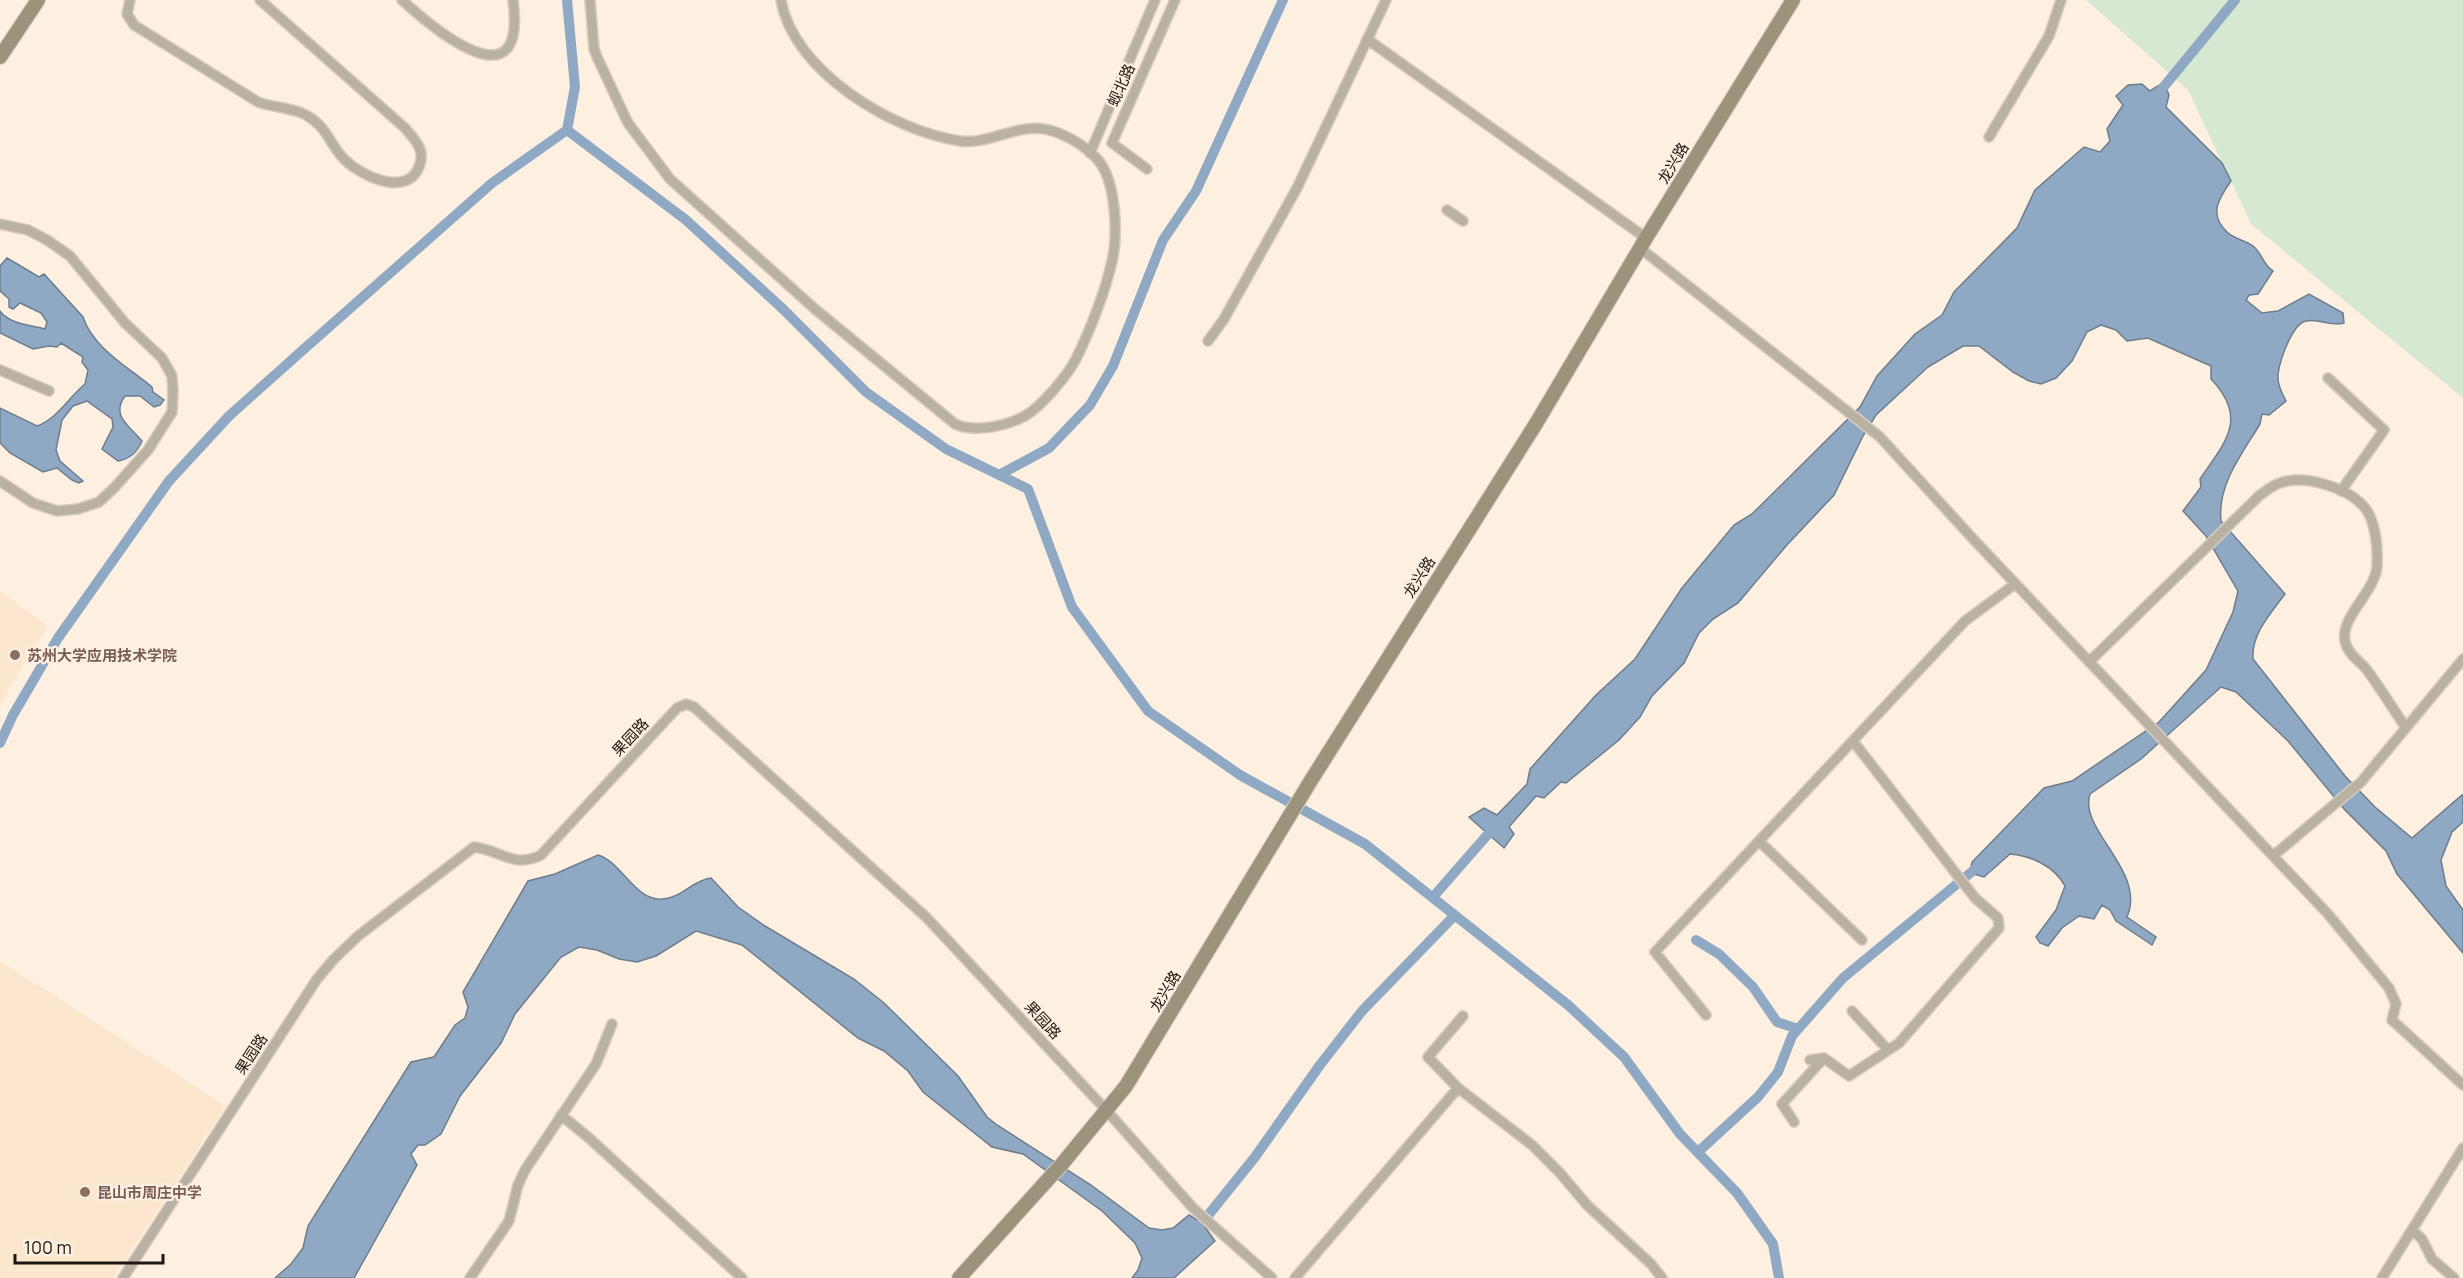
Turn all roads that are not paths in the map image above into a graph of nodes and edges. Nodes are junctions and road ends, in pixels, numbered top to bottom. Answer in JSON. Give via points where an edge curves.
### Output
{"nodes":[{"id":1,"x":38,"y":0,"type":"edge"},
{"id":2,"x":130,"y":0,"type":"edge"},
{"id":3,"x":260,"y":0,"type":"edge"},
{"id":4,"x":402,"y":0,"type":"edge"},
{"id":5,"x":513,"y":0,"type":"edge"},
{"id":6,"x":590,"y":0,"type":"edge"},
{"id":7,"x":781,"y":0,"type":"edge"},
{"id":8,"x":1155,"y":0,"type":"edge"},
{"id":9,"x":1175,"y":0,"type":"edge"},
{"id":10,"x":1386,"y":0,"type":"edge"},
{"id":11,"x":1793,"y":0,"type":"edge"},
{"id":12,"x":2061,"y":0,"type":"edge"},
{"id":13,"x":1367,"y":39,"type":"junction"},
{"id":14,"x":0,"y":57,"type":"edge"},
{"id":15,"x":1989,"y":137,"type":"dead end"},
{"id":16,"x":1090,"y":153,"type":"junction"},
{"id":17,"x":1147,"y":169,"type":"dead end"},
{"id":18,"x":1447,"y":210,"type":"dead end"},
{"id":19,"x":1463,"y":221,"type":"dead end"},
{"id":20,"x":0,"y":224,"type":"edge"},
{"id":21,"x":1643,"y":243,"type":"junction"},
{"id":22,"x":1208,"y":341,"type":"dead end"},
{"id":23,"x":0,"y":370,"type":"edge"},
{"id":24,"x":2328,"y":378,"type":"dead end"},
{"id":25,"x":49,"y":392,"type":"dead end"},
{"id":26,"x":0,"y":481,"type":"edge"},
{"id":27,"x":2341,"y":491,"type":"junction"},
{"id":28,"x":2015,"y":584,"type":"junction"},
{"id":29,"x":2463,"y":659,"type":"edge"},
{"id":30,"x":2089,"y":662,"type":"junction"},
{"id":31,"x":2406,"y":728,"type":"junction"},
{"id":32,"x":1853,"y":741,"type":"junction"},
{"id":33,"x":1759,"y":841,"type":"junction"},
{"id":34,"x":2273,"y":856,"type":"junction"},
{"id":35,"x":1862,"y":940,"type":"dead end"},
{"id":36,"x":1852,"y":1011,"type":"dead end"},
{"id":37,"x":1706,"y":1015,"type":"dead end"},
{"id":38,"x":1463,"y":1016,"type":"dead end"},
{"id":39,"x":612,"y":1024,"type":"dead end"},
{"id":40,"x":1888,"y":1050,"type":"junction"},
{"id":41,"x":1824,"y":1058,"type":"junction"},
{"id":42,"x":1810,"y":1060,"type":"dead end"},
{"id":43,"x":2463,"y":1085,"type":"edge"},
{"id":44,"x":1458,"y":1088,"type":"junction"},
{"id":45,"x":1107,"y":1111,"type":"junction"},
{"id":46,"x":561,"y":1115,"type":"junction"},
{"id":47,"x":1794,"y":1122,"type":"dead end"},
{"id":48,"x":2463,"y":1148,"type":"edge"},
{"id":49,"x":2412,"y":1230,"type":"junction"},
{"id":50,"x":123,"y":1278,"type":"edge"},
{"id":51,"x":470,"y":1278,"type":"edge"},
{"id":52,"x":742,"y":1278,"type":"edge"},
{"id":53,"x":959,"y":1278,"type":"edge"},
{"id":54,"x":1272,"y":1278,"type":"edge"},
{"id":55,"x":1295,"y":1278,"type":"edge"},
{"id":56,"x":1662,"y":1278,"type":"edge"},
{"id":57,"x":2382,"y":1278,"type":"edge"},
{"id":58,"x":2454,"y":1278,"type":"edge"}],
"edges":[{"from":1,"to":14,"type":"street"},
{"from":2,"to":3,"type":"street","via":[[127,14],[134,25],[258,102],[290,108],[307,116],[323,127],[343,159],[358,171],[392,185],[405,182],[421,160],[419,145],[405,128]]},
{"from":4,"to":5,"type":"street","via":[[432,28],[484,55],[499,54],[509,47],[514,36]]},
{"from":6,"to":16,"type":"street","via":[[597,57],[628,123],[660,168],[793,291],[964,429],[997,425],[1024,416],[1063,378],[1081,348],[1108,275],[1115,233],[1108,178]]},
{"from":7,"to":16,"type":"street","via":[[790,31],[812,61],[892,119],[961,141],[1048,129]]},
{"from":8,"to":16,"type":"street"},
{"from":9,"to":17,"type":"street","name":"蚬北路","via":[[1112,144]]},
{"from":10,"to":13,"type":"street"},
{"from":11,"to":21,"type":"street","name":"龙兴路"},
{"from":12,"to":15,"type":"street","via":[[2049,36]]},
{"from":13,"to":21,"type":"street"},
{"from":13,"to":22,"type":"street","via":[[1297,188]]},
{"from":18,"to":19,"type":"street"},
{"from":20,"to":26,"type":"street","via":[[28,230],[70,256],[125,323],[162,358],[172,376],[173,392],[172,412],[148,450],[99,502],[57,511],[33,503]]},
{"from":21,"to":28,"type":"street","via":[[1878,435]]},
{"from":21,"to":45,"type":"street","name":"龙兴路","via":[[1537,422]]},
{"from":23,"to":25,"type":"street"},
{"from":24,"to":27,"type":"street","via":[[2384,430]]},
{"from":27,"to":30,"type":"street","via":[[2305,482],[2280,483],[2260,495]]},
{"from":27,"to":31,"type":"street","via":[[2365,508],[2372,521],[2377,568],[2348,623],[2344,639],[2349,652],[2366,669]]},
{"from":28,"to":30,"type":"street"},
{"from":28,"to":32,"type":"street","via":[[1965,621]]},
{"from":29,"to":31,"type":"street"},
{"from":30,"to":34,"type":"street"},
{"from":31,"to":34,"type":"street","via":[[2361,782]]},
{"from":32,"to":33,"type":"street"},
{"from":32,"to":40,"type":"street","via":[[1976,898],[1998,918],[1999,928]]},
{"from":33,"to":35,"type":"street"},
{"from":33,"to":37,"type":"street","via":[[1655,952]]},
{"from":34,"to":43,"type":"street","via":[[2328,914],[2389,988],[2396,1004],[2392,1020]]},
{"from":36,"to":40,"type":"street"},
{"from":38,"to":44,"type":"street","via":[[1428,1058]]},
{"from":39,"to":46,"type":"street","via":[[596,1064]]},
{"from":40,"to":41,"type":"street","via":[[1849,1076]]},
{"from":41,"to":42,"type":"street"},
{"from":41,"to":47,"type":"street","via":[[1782,1104]]},
{"from":44,"to":55,"type":"street"},
{"from":44,"to":56,"type":"street","via":[[1532,1145]]},
{"from":45,"to":50,"type":"street","name":"果园路","via":[[905,897],[694,707],[686,704],[677,708],[541,855],[520,861],[474,847],[334,959],[317,979]]},
{"from":45,"to":53,"type":"street","name":"龙兴路"},
{"from":45,"to":54,"type":"street","name":"果园路","via":[[1193,1208]]},
{"from":46,"to":51,"type":"street","via":[[525,1170],[509,1221]]},
{"from":46,"to":52,"type":"street"},
{"from":48,"to":49,"type":"street"},
{"from":49,"to":57,"type":"street"},
{"from":49,"to":58,"type":"street","via":[[2432,1258]]}]}
